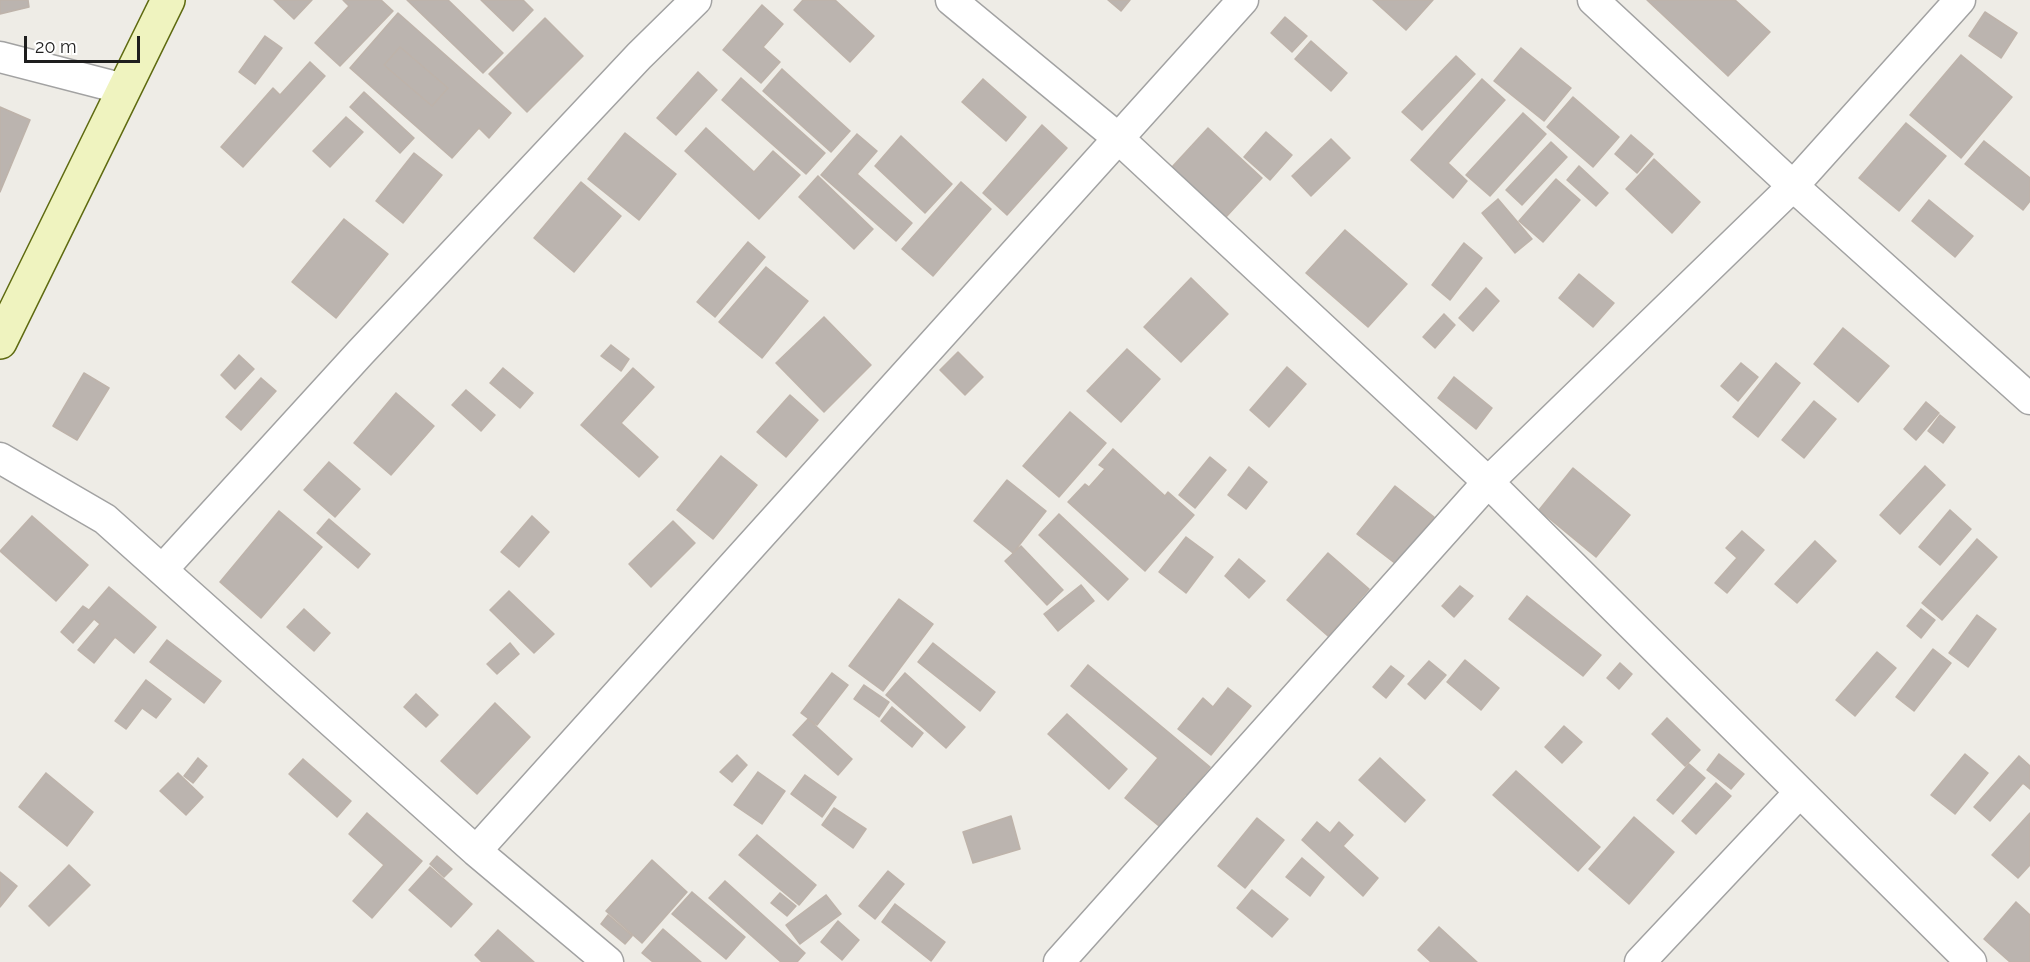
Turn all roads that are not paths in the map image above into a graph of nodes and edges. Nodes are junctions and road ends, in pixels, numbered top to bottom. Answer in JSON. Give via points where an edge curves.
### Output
{"nodes":[{"id":1,"x":168,"y":0,"type":"edge"},
{"id":2,"x":696,"y":0,"type":"edge"},
{"id":3,"x":951,"y":0,"type":"edge"},
{"id":4,"x":1243,"y":0,"type":"edge"},
{"id":5,"x":1593,"y":0,"type":"edge"},
{"id":6,"x":1960,"y":0,"type":"edge"},
{"id":7,"x":0,"y":57,"type":"edge"},
{"id":8,"x":124,"y":89,"type":"junction"},
{"id":9,"x":1118,"y":138,"type":"junction"},
{"id":10,"x":1793,"y":186,"type":"junction"},
{"id":11,"x":0,"y":342,"type":"edge"},
{"id":12,"x":2030,"y":399,"type":"edge"},
{"id":13,"x":0,"y":458,"type":"edge"},
{"id":14,"x":1488,"y":482,"type":"junction"},
{"id":15,"x":162,"y":570,"type":"junction"},
{"id":16,"x":1800,"y":792,"type":"junction"},
{"id":17,"x":476,"y":851,"type":"junction"},
{"id":18,"x":608,"y":962,"type":"edge"},
{"id":19,"x":1059,"y":962,"type":"edge"},
{"id":20,"x":1640,"y":962,"type":"edge"},
{"id":21,"x":1971,"y":962,"type":"edge"}],
"edges":[{"from":1,"to":8,"type":"street"},
{"from":2,"to":15,"type":"street","via":[[360,353]]},
{"from":3,"to":9,"type":"street"},
{"from":4,"to":9,"type":"street"},
{"from":5,"to":10,"type":"street"},
{"from":6,"to":10,"type":"street"},
{"from":7,"to":8,"type":"street"},
{"from":8,"to":11,"type":"street"},
{"from":9,"to":14,"type":"street"},
{"from":9,"to":17,"type":"street"},
{"from":10,"to":12,"type":"street"},
{"from":10,"to":14,"type":"street"},
{"from":13,"to":15,"type":"street","via":[[105,519]]},
{"from":14,"to":16,"type":"street"},
{"from":14,"to":19,"type":"street"},
{"from":15,"to":17,"type":"street"},
{"from":16,"to":20,"type":"street"},
{"from":16,"to":21,"type":"street"},
{"from":17,"to":18,"type":"street"}]}
